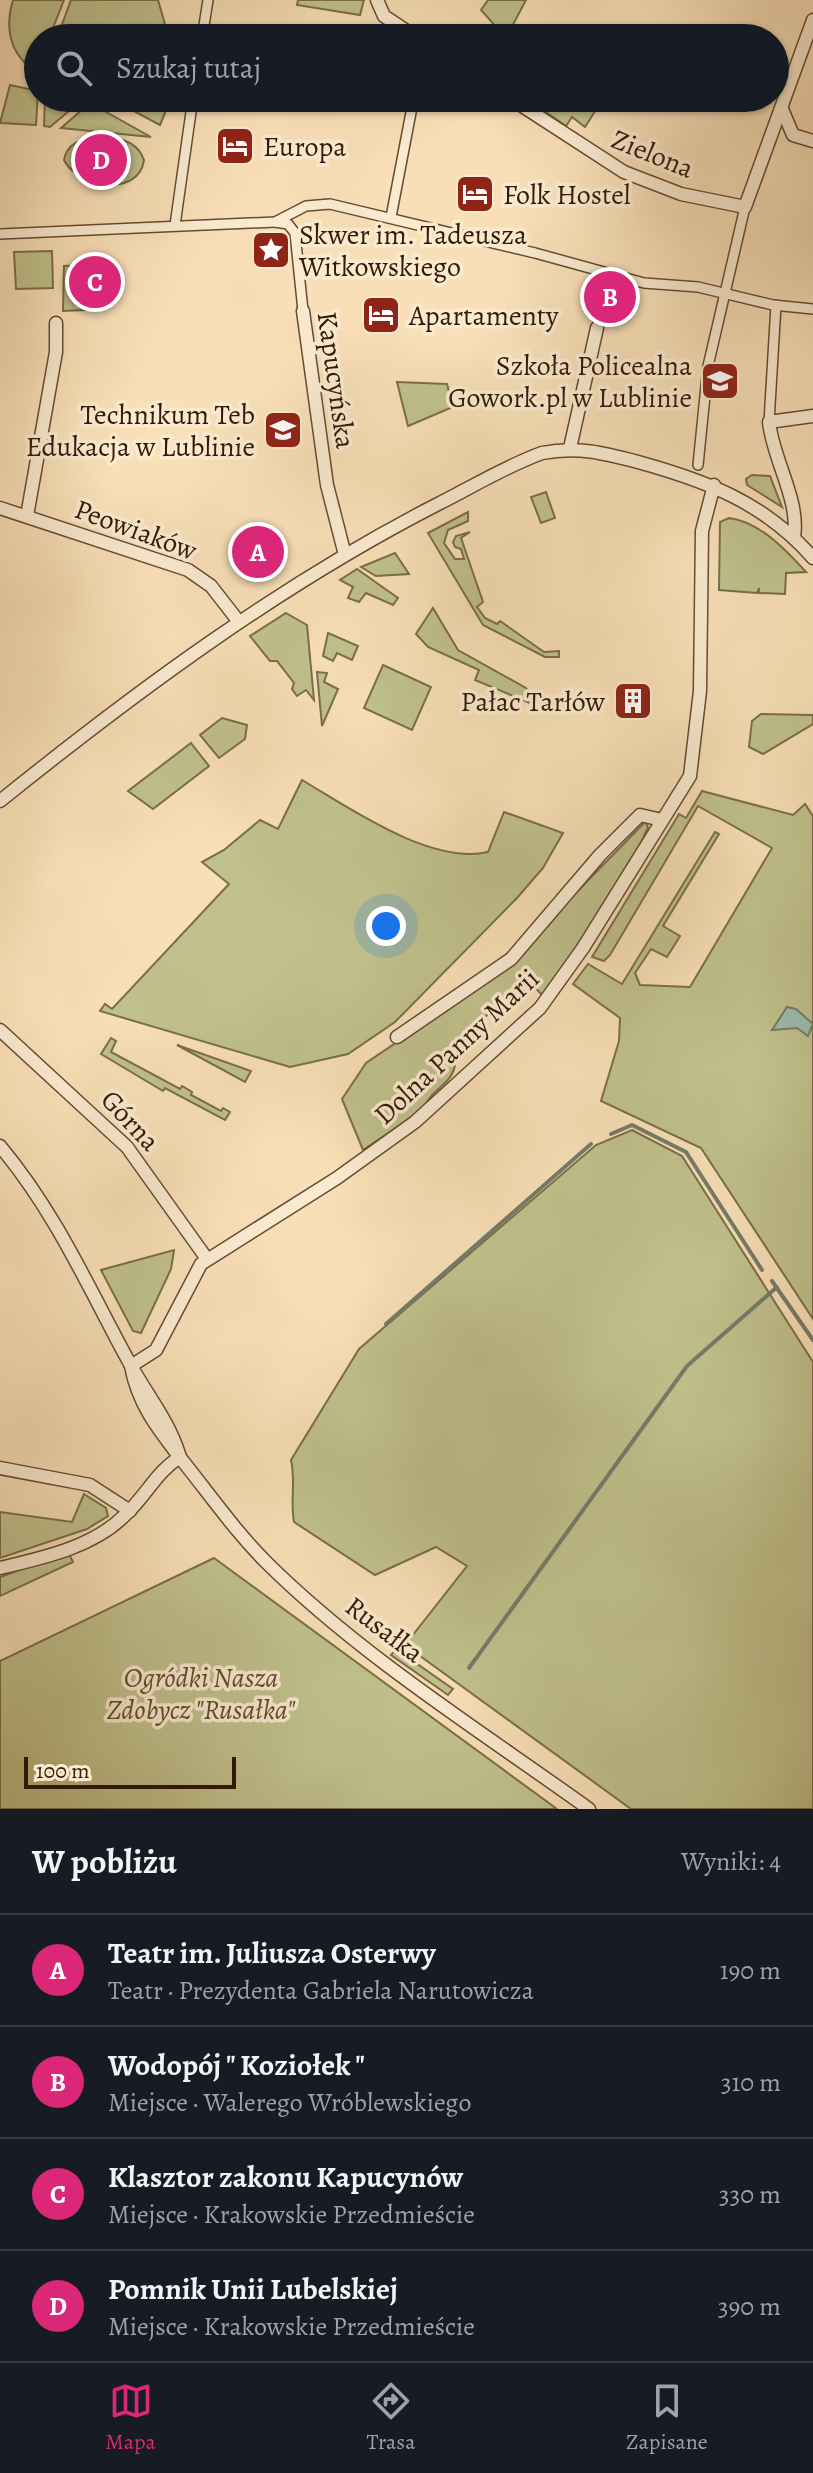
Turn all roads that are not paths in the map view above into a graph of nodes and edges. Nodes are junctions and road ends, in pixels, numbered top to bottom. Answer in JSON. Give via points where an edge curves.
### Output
{"nodes":[{"id":1,"x":208,"y":0,"type":"edge"},
{"id":2,"x":377,"y":0,"type":"edge"},
{"id":3,"x":813,"y":20,"type":"edge"},
{"id":4,"x":204,"y":24,"type":"edge"},
{"id":5,"x":396,"y":24,"type":"edge"},
{"id":6,"x":789,"y":89,"type":"edge"},
{"id":7,"x":191,"y":112,"type":"edge"},
{"id":8,"x":411,"y":112,"type":"edge"},
{"id":9,"x":532,"y":112,"type":"edge"},
{"id":10,"x":781,"y":112,"type":"edge"},
{"id":11,"x":783,"y":112,"type":"edge"},
{"id":12,"x":813,"y":141,"type":"edge"},
{"id":13,"x":745,"y":207,"type":"junction"},
{"id":14,"x":391,"y":217,"type":"junction"},
{"id":15,"x":275,"y":222,"type":"junction"},
{"id":16,"x":175,"y":225,"type":"junction"},
{"id":17,"x":0,"y":234,"type":"edge"},
{"id":18,"x":609,"y":274,"type":"junction"},
{"id":19,"x":726,"y":294,"type":"junction"},
{"id":20,"x":776,"y":305,"type":"junction"},
{"id":21,"x":813,"y":309,"type":"edge"},
{"id":22,"x":303,"y":311,"type":"joint"},
{"id":23,"x":56,"y":323,"type":"dead end"},
{"id":24,"x":597,"y":328,"type":"joint"},
{"id":25,"x":813,"y":416,"type":"edge"},
{"id":26,"x":769,"y":422,"type":"junction"},
{"id":27,"x":570,"y":448,"type":"junction"},
{"id":28,"x":698,"y":465,"type":"dead end"},
{"id":29,"x":714,"y":485,"type":"junction"},
{"id":30,"x":0,"y":508,"type":"edge"},
{"id":31,"x":27,"y":516,"type":"junction"},
{"id":32,"x":794,"y":537,"type":"junction"},
{"id":33,"x":345,"y":555,"type":"junction"},
{"id":34,"x":813,"y":558,"type":"edge"},
{"id":35,"x":239,"y":622,"type":"junction"},
{"id":36,"x":0,"y":801,"type":"edge"},
{"id":37,"x":662,"y":820,"type":"junction"},
{"id":38,"x":0,"y":1030,"type":"edge"},
{"id":39,"x":397,"y":1037,"type":"dead end"},
{"id":40,"x":0,"y":1146,"type":"edge"},
{"id":41,"x":207,"y":1259,"type":"junction"},
{"id":42,"x":131,"y":1366,"type":"junction"},
{"id":43,"x":180,"y":1457,"type":"junction"},
{"id":44,"x":0,"y":1468,"type":"edge"},
{"id":45,"x":130,"y":1511,"type":"junction"},
{"id":46,"x":0,"y":1568,"type":"edge"},
{"id":47,"x":589,"y":1809,"type":"edge"}],
"edges":[{"from":1,"to":4,"type":"street"},
{"from":2,"to":5,"type":"street","via":[[384,16]]},
{"from":3,"to":6,"type":"street"},
{"from":7,"to":16,"type":"street"},
{"from":8,"to":14,"type":"street"},
{"from":9,"to":13,"type":"street","name":"Zielona","via":[[624,172],[681,194]]},
{"from":10,"to":13,"type":"street"},
{"from":11,"to":12,"type":"street","via":[[793,135]]},
{"from":13,"to":19,"type":"street"},
{"from":14,"to":15,"type":"street","via":[[330,204],[306,206]]},
{"from":14,"to":18,"type":"street"},
{"from":15,"to":16,"type":"street"},
{"from":15,"to":22,"type":"street","name":"Kapucyńska","via":[[288,224],[295,233]]},
{"from":16,"to":17,"type":"street"},
{"from":18,"to":19,"type":"street"},
{"from":18,"to":24,"type":"street"},
{"from":19,"to":20,"type":"street"},
{"from":19,"to":28,"type":"street","via":[[708,366]]},
{"from":20,"to":21,"type":"street"},
{"from":20,"to":26,"type":"street"},
{"from":22,"to":33,"type":"street","name":"Kapucyńska","via":[[327,485]]},
{"from":23,"to":31,"type":"street","via":[[56,352]]},
{"from":24,"to":27,"type":"street"},
{"from":25,"to":26,"type":"street"},
{"from":26,"to":32,"type":"street","via":[[796,525]]},
{"from":27,"to":29,"type":"street","via":[[598,451]]},
{"from":27,"to":33,"type":"street","via":[[529,458]]},
{"from":29,"to":32,"type":"street","via":[[757,508]]},
{"from":29,"to":37,"type":"street","name":"Dolna Panny Marii","via":[[702,531],[700,691],[693,763]]},
{"from":30,"to":31,"type":"street","name":"Peowiaków"},
{"from":31,"to":35,"type":"street","name":"Peowiaków","via":[[188,570],[211,586]]},
{"from":32,"to":34,"type":"street"},
{"from":33,"to":35,"type":"street"},
{"from":35,"to":36,"type":"street"},
{"from":37,"to":39,"type":"street","via":[[640,815],[511,959]]},
{"from":37,"to":41,"type":"street","name":"Dolna Panny Marii","via":[[570,969],[521,1027],[415,1122]]},
{"from":38,"to":41,"type":"street","name":"Górna","via":[[127,1147]]},
{"from":40,"to":42,"type":"street","via":[[59,1226]]},
{"from":41,"to":42,"type":"street","name":"Dolna Panny Marii","via":[[195,1272],[156,1350]]},
{"from":42,"to":43,"type":"street","via":[[135,1389],[160,1435]]},
{"from":43,"to":45,"type":"street","via":[[158,1473]]},
{"from":43,"to":47,"type":"street","name":"Rusałka","via":[[239,1534],[307,1599]]},
{"from":44,"to":45,"type":"street","via":[[90,1485]]},
{"from":45,"to":46,"type":"street","via":[[92,1539]]}]}
